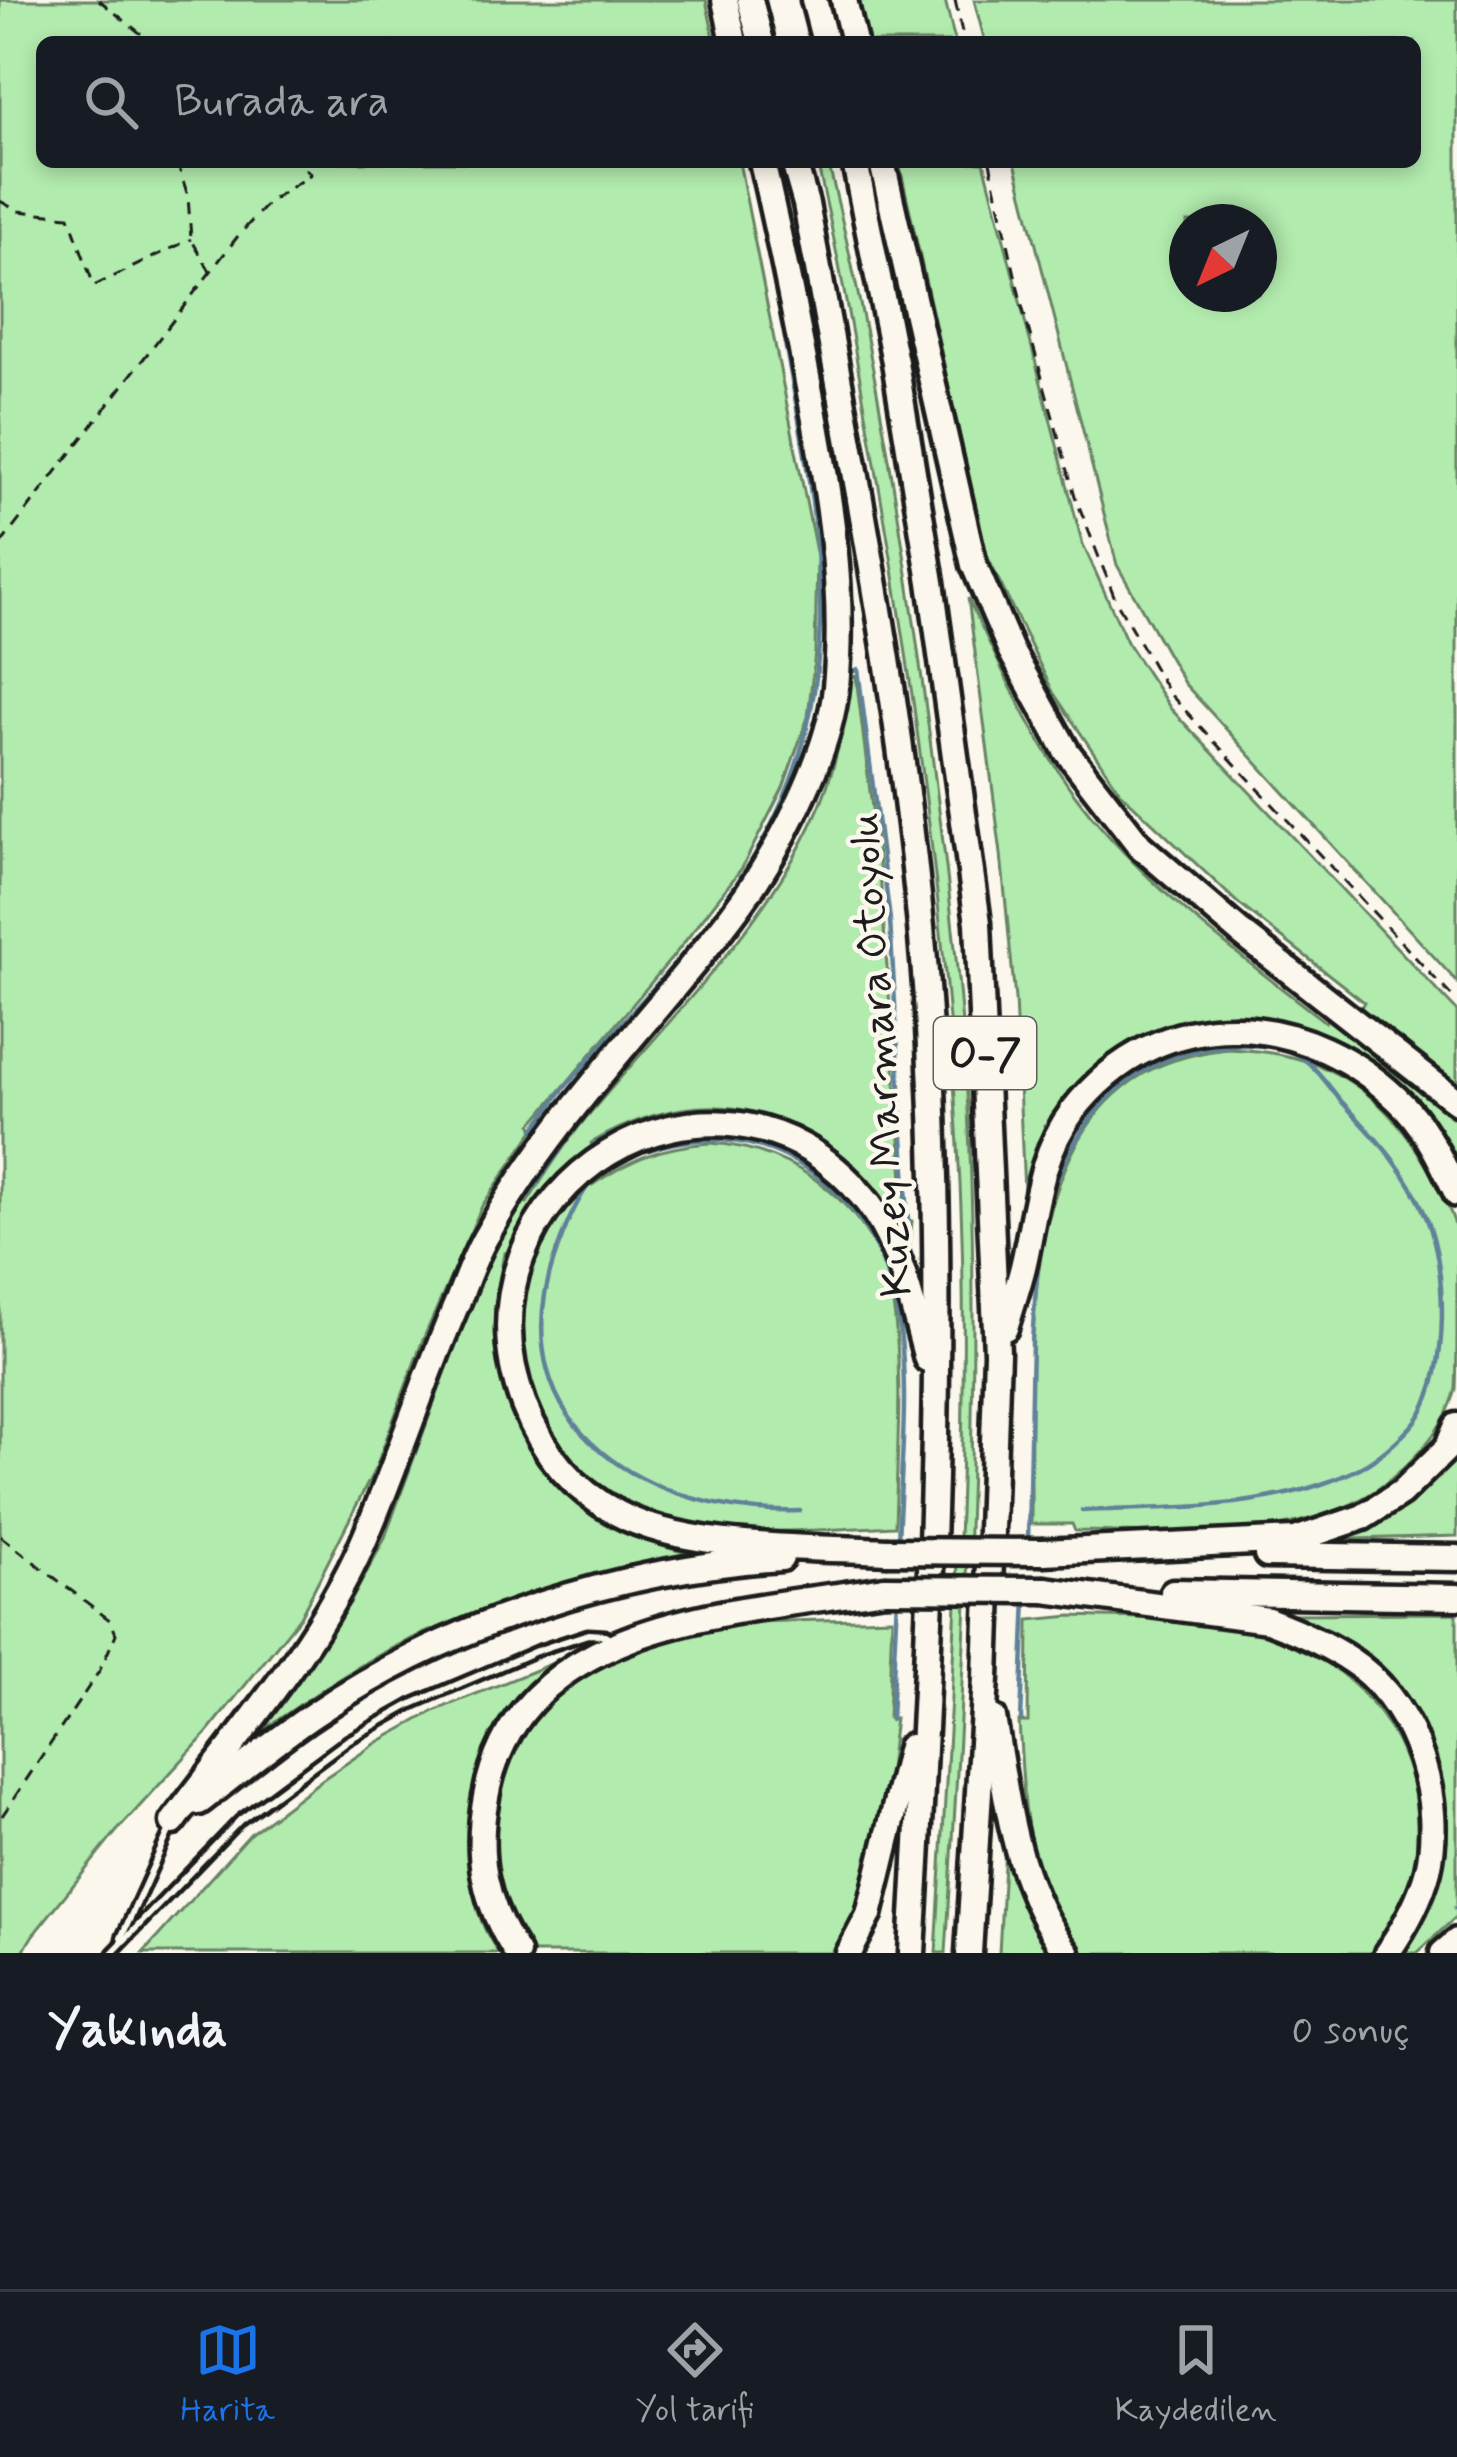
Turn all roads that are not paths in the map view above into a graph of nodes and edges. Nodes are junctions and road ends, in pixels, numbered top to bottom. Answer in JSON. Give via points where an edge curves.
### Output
{"nodes":[{"id":1,"x":724,"y":0,"type":"edge"},
{"id":2,"x":750,"y":0,"type":"edge"},
{"id":3,"x":814,"y":0,"type":"edge"},
{"id":4,"x":844,"y":0,"type":"edge"},
{"id":5,"x":733,"y":36,"type":"edge"},
{"id":6,"x":759,"y":36,"type":"edge"},
{"id":7,"x":823,"y":36,"type":"edge"},
{"id":8,"x":853,"y":36,"type":"edge"},
{"id":9,"x":763,"y":168,"type":"edge"},
{"id":10,"x":796,"y":168,"type":"edge"},
{"id":11,"x":855,"y":168,"type":"edge"},
{"id":12,"x":884,"y":168,"type":"edge"},
{"id":13,"x":1457,"y":1102,"type":"edge"},
{"id":14,"x":1457,"y":1194,"type":"edge"},
{"id":15,"x":997,"y":1353,"type":"junction"},
{"id":16,"x":935,"y":1389,"type":"junction"},
{"id":17,"x":1457,"y":1426,"type":"edge"},
{"id":18,"x":886,"y":1551,"type":"junction"},
{"id":19,"x":1044,"y":1552,"type":"junction"},
{"id":20,"x":1457,"y":1558,"type":"edge"},
{"id":21,"x":1045,"y":1590,"type":"junction"},
{"id":22,"x":1457,"y":1597,"type":"edge"},
{"id":23,"x":617,"y":1644,"type":"junction"},
{"id":24,"x":986,"y":1678,"type":"junction"},
{"id":25,"x":923,"y":1687,"type":"junction"},
{"id":26,"x":173,"y":1822,"type":"junction"},
{"id":27,"x":1457,"y":1941,"type":"edge"},
{"id":28,"x":115,"y":1950,"type":"edge"},
{"id":29,"x":517,"y":1953,"type":"edge"},
{"id":30,"x":849,"y":1953,"type":"edge"},
{"id":31,"x":912,"y":1953,"type":"edge"},
{"id":32,"x":969,"y":1953,"type":"edge"},
{"id":33,"x":1066,"y":1953,"type":"edge"},
{"id":34,"x":1387,"y":1953,"type":"edge"},
{"id":35,"x":1444,"y":1953,"type":"edge"}],
"edges":[{"from":1,"to":5,"type":"highway"},
{"from":2,"to":6,"type":"highway"},
{"from":3,"to":7,"type":"highway"},
{"from":4,"to":8,"type":"highway"},
{"from":9,"to":26,"type":"highway","via":[[832,509],[836,691],[813,770],[784,836],[736,910],[513,1190],[476,1258],[361,1549],[317,1628]]},
{"from":10,"to":16,"type":"highway","name":"Kuzey Marmara Otoyolu","number":"O-7","via":[[862,508],[908,815],[938,1234]]},
{"from":11,"to":15,"type":"highway","number":"O-7","via":[[932,582],[978,923]]},
{"from":12,"to":13,"type":"highway","via":[[974,565],[1067,752],[1140,846]]},
{"from":14,"to":15,"type":"highway","via":[[1407,1109],[1316,1042],[1245,1029],[1180,1035],[1103,1078],[1070,1114],[1040,1174]]},
{"from":15,"to":24,"type":"highway","number":"O-7"},
{"from":16,"to":18,"type":"highway","via":[[894,1248],[865,1199],[786,1139],[740,1126],[685,1125],[632,1139],[583,1169],[549,1203],[515,1275],[508,1340],[514,1378],[546,1452],[587,1494],[649,1527],[735,1542]]},
{"from":16,"to":25,"type":"highway","name":"Kuzey Marmara Otoyolu","number":"O-7"},
{"from":17,"to":19,"type":"highway","via":[[1447,1448],[1401,1493],[1363,1517],[1294,1540]]},
{"from":18,"to":19,"type":"highway","bridge":true},
{"from":18,"to":26,"type":"highway","via":[[718,1563],[511,1615],[317,1712]]},
{"from":19,"to":20,"type":"highway"},
{"from":21,"to":22,"type":"highway"},
{"from":21,"to":23,"type":"highway","bridge":true,"via":[[885,1588],[654,1629]]},
{"from":21,"to":34,"type":"highway","via":[[1268,1620],[1362,1668],[1402,1718],[1429,1784],[1428,1870],[1411,1918]]},
{"from":23,"to":28,"type":"lane","via":[[588,1634],[536,1652],[348,1740],[240,1820]]},
{"from":23,"to":29,"type":"highway","via":[[577,1660],[533,1701],[503,1741],[488,1783],[478,1837],[483,1881]]},
{"from":24,"to":32,"type":"highway","number":"O-7"},
{"from":24,"to":33,"type":"highway","via":[[1025,1878]]},
{"from":25,"to":30,"type":"highway","via":[[868,1916]]},
{"from":25,"to":31,"type":"highway","name":"Kuzey Marmara Otoyolu","number":"O-7"},
{"from":26,"to":28,"type":"lane"},
{"from":27,"to":35,"type":"highway"}]}
